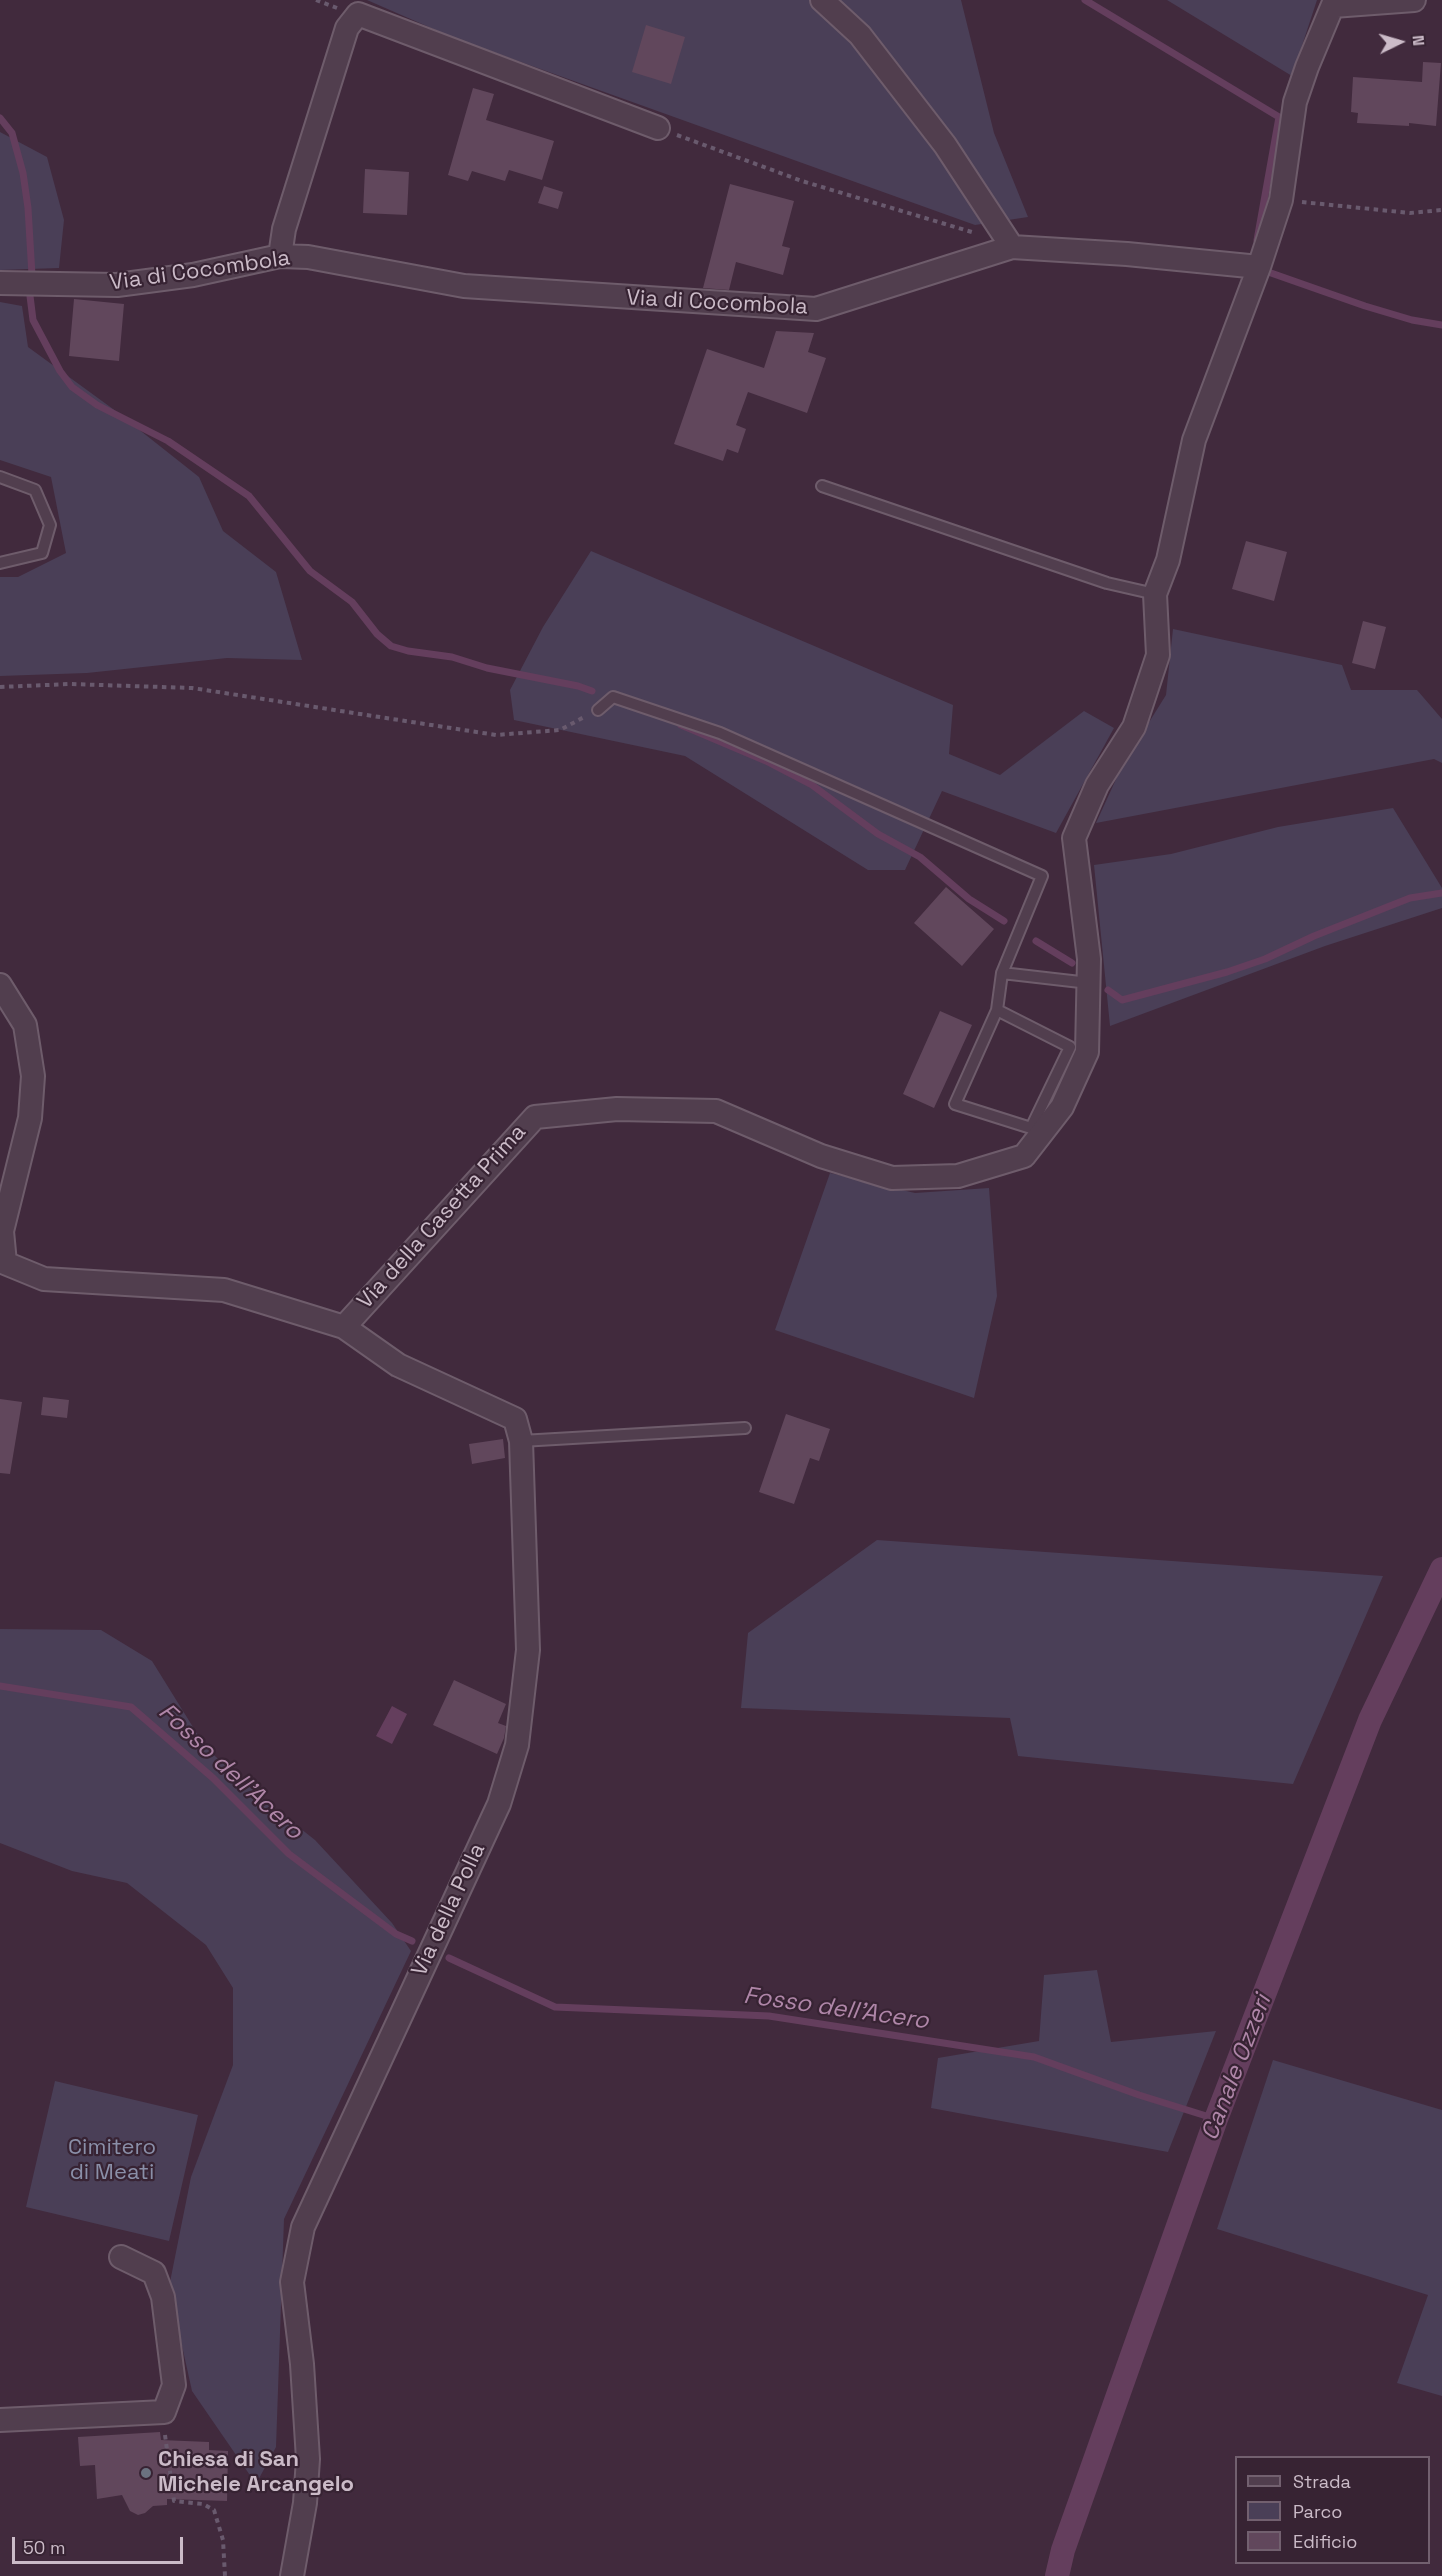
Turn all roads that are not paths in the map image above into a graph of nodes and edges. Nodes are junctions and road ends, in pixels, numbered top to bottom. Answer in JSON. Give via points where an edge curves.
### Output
{"nodes":[{"id":1,"x":822,"y":0,"type":"edge"},
{"id":2,"x":1414,"y":0,"type":"edge"},
{"id":3,"x":1334,"y":3,"type":"edge"},
{"id":4,"x":658,"y":128,"type":"road end"},
{"id":5,"x":1012,"y":247,"type":"junction"},
{"id":6,"x":280,"y":255,"type":"junction"},
{"id":7,"x":1259,"y":267,"type":"junction"},
{"id":8,"x":0,"y":283,"type":"edge"},
{"id":9,"x":0,"y":477,"type":"edge"},
{"id":10,"x":822,"y":486,"type":"dead end"},
{"id":11,"x":0,"y":563,"type":"edge"},
{"id":12,"x":1155,"y":594,"type":"junction"},
{"id":13,"x":597,"y":710,"type":"road end"},
{"id":14,"x":1002,"y":973,"type":"junction"},
{"id":15,"x":1089,"y":983,"type":"junction"},
{"id":16,"x":0,"y":985,"type":"edge"},
{"id":17,"x":997,"y":1010,"type":"junction"},
{"id":18,"x":344,"y":1326,"type":"junction"},
{"id":19,"x":745,"y":1428,"type":"dead end"},
{"id":20,"x":521,"y":1441,"type":"junction"},
{"id":21,"x":121,"y":2257,"type":"dead end"},
{"id":22,"x":0,"y":2420,"type":"edge"},
{"id":23,"x":292,"y":2576,"type":"edge"}],
"edges":[{"from":1,"to":5,"type":"street","via":[[860,35],[945,145]]},
{"from":2,"to":3,"type":"street"},
{"from":3,"to":7,"type":"street","via":[[1295,102],[1281,200]]},
{"from":4,"to":6,"type":"street","via":[[358,14],[347,28],[284,229]]},
{"from":5,"to":6,"type":"street","name":"Via di Cocombola","via":[[816,309],[464,285]]},
{"from":5,"to":7,"type":"street","name":"Via di Cocombola"},
{"from":6,"to":8,"type":"street","name":"Via di Cocombola","via":[[193,275],[117,285]]},
{"from":7,"to":12,"type":"street","name":"Via della Casetta Prima","via":[[1194,440],[1168,560]]},
{"from":9,"to":11,"type":"lane","via":[[35,490],[50,525],[42,553]]},
{"from":10,"to":12,"type":"lane","via":[[1107,583]]},
{"from":12,"to":15,"type":"street","name":"Via della Casetta Prima","via":[[1158,655],[1134,728],[1097,785],[1074,838]]},
{"from":13,"to":14,"type":"lane","via":[[613,697],[720,733],[1042,876]]},
{"from":14,"to":15,"type":"lane"},
{"from":14,"to":17,"type":"lane"},
{"from":15,"to":18,"type":"street","name":"Via della Casetta Prima","via":[[1087,1052],[1062,1107],[1024,1156],[958,1176],[892,1178],[821,1156],[716,1111],[617,1109],[535,1116]]},
{"from":16,"to":18,"type":"street","name":"Via della Polla","via":[[25,1025],[33,1076],[30,1118],[2,1231],[5,1263],[44,1279],[224,1290]]},
{"from":17,"to":17,"type":"lane","via":[[1070,1047],[1031,1128],[955,1104]]},
{"from":18,"to":20,"type":"street","name":"Via della Polla","via":[[398,1365],[515,1419]]},
{"from":19,"to":20,"type":"lane"},
{"from":20,"to":23,"type":"street","name":"Via della Polla","via":[[528,1650],[517,1744],[499,1803],[303,2227],[296,2260],[292,2282],[308,2459]]},
{"from":21,"to":22,"type":"street","via":[[154,2273],[163,2296],[174,2385],[164,2412]]}]}
